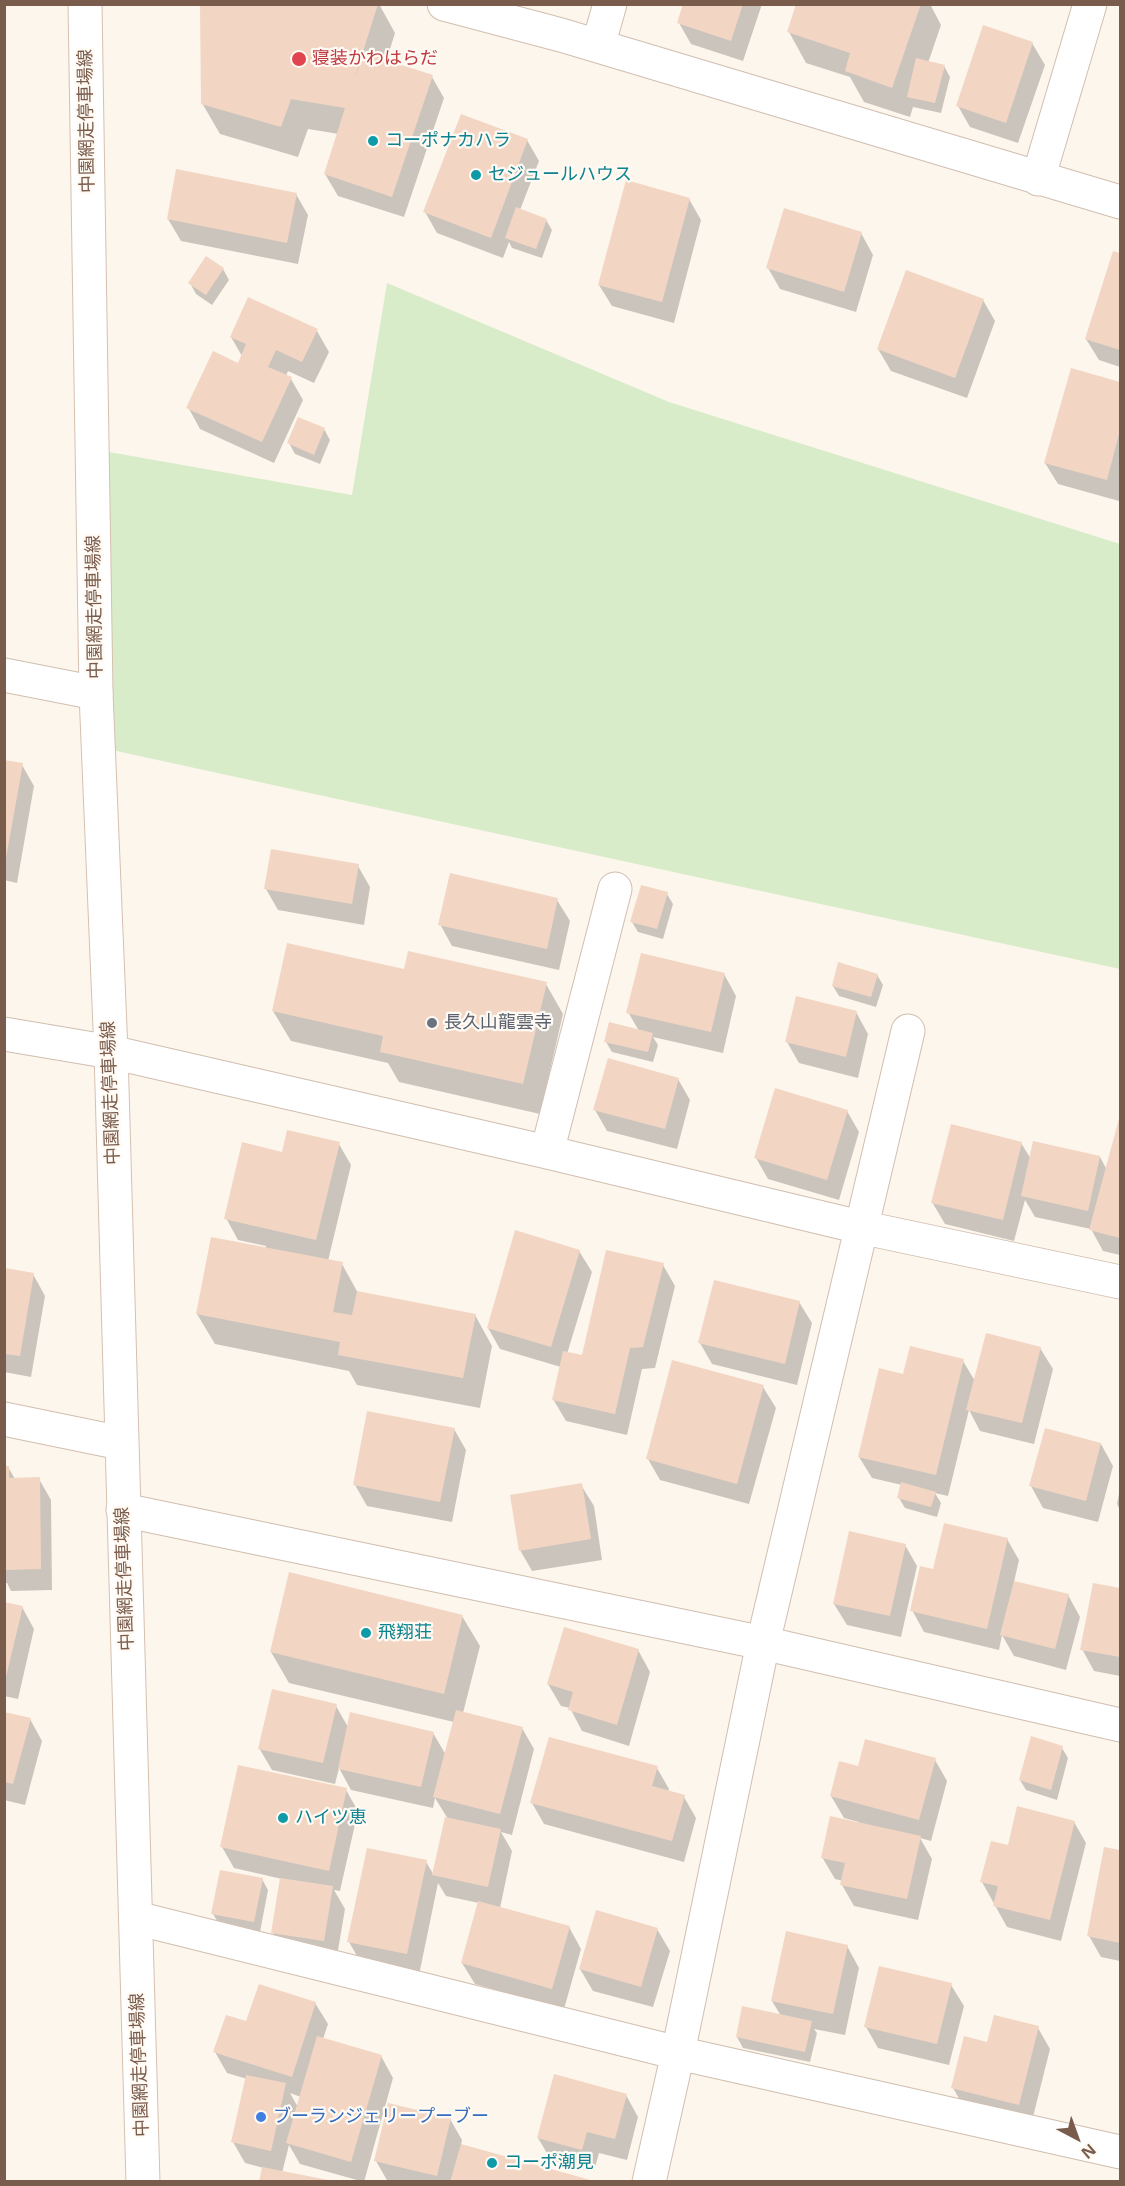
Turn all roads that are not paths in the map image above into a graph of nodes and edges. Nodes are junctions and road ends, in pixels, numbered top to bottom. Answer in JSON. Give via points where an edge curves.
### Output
{"nodes":[{"id":1,"x":85,"y":4,"type":"edge"},
{"id":2,"x":444,"y":4,"type":"edge"},
{"id":3,"x":610,"y":4,"type":"edge"},
{"id":4,"x":1090,"y":4,"type":"edge"},
{"id":5,"x":598,"y":46,"type":"junction"},
{"id":6,"x":1038,"y":178,"type":"junction"},
{"id":7,"x":1120,"y":202,"type":"edge"},
{"id":8,"x":4,"y":675,"type":"edge"},
{"id":9,"x":96,"y":693,"type":"junction"},
{"id":10,"x":615,"y":889,"type":"dead end"},
{"id":11,"x":908,"y":1031,"type":"dead end"},
{"id":12,"x":4,"y":1034,"type":"edge"},
{"id":13,"x":111,"y":1052,"type":"junction"},
{"id":14,"x":547,"y":1152,"type":"junction"},
{"id":15,"x":860,"y":1227,"type":"junction"},
{"id":16,"x":1120,"y":1282,"type":"edge"},
{"id":17,"x":4,"y":1419,"type":"edge"},
{"id":18,"x":121,"y":1443,"type":"junction"},
{"id":19,"x":123,"y":1510,"type":"junction"},
{"id":20,"x":763,"y":1643,"type":"junction"},
{"id":21,"x":1120,"y":1725,"type":"edge"},
{"id":22,"x":136,"y":1918,"type":"junction"},
{"id":23,"x":678,"y":2053,"type":"junction"},
{"id":24,"x":1120,"y":2152,"type":"edge"},
{"id":25,"x":143,"y":2181,"type":"edge"},
{"id":26,"x":648,"y":2181,"type":"edge"}],
"edges":[{"from":1,"to":9,"type":"street","name":"中園網走停車場線"},
{"from":2,"to":5,"type":"street"},
{"from":3,"to":5,"type":"street"},
{"from":4,"to":6,"type":"street"},
{"from":5,"to":6,"type":"street"},
{"from":6,"to":7,"type":"street"},
{"from":8,"to":9,"type":"street"},
{"from":9,"to":13,"type":"street","name":"中園網走停車場線"},
{"from":10,"to":14,"type":"street"},
{"from":11,"to":15,"type":"street"},
{"from":12,"to":13,"type":"street"},
{"from":13,"to":14,"type":"street"},
{"from":13,"to":18,"type":"street","name":"中園網走停車場線"},
{"from":14,"to":15,"type":"street"},
{"from":15,"to":16,"type":"street"},
{"from":15,"to":20,"type":"street"},
{"from":17,"to":18,"type":"street"},
{"from":18,"to":19,"type":"street","name":"中園網走停車場線"},
{"from":19,"to":20,"type":"street"},
{"from":19,"to":22,"type":"street","name":"中園網走停車場線"},
{"from":20,"to":21,"type":"street"},
{"from":20,"to":23,"type":"street"},
{"from":22,"to":23,"type":"street"},
{"from":22,"to":25,"type":"street","name":"中園網走停車場線"},
{"from":23,"to":24,"type":"street"},
{"from":23,"to":26,"type":"street"}]}
